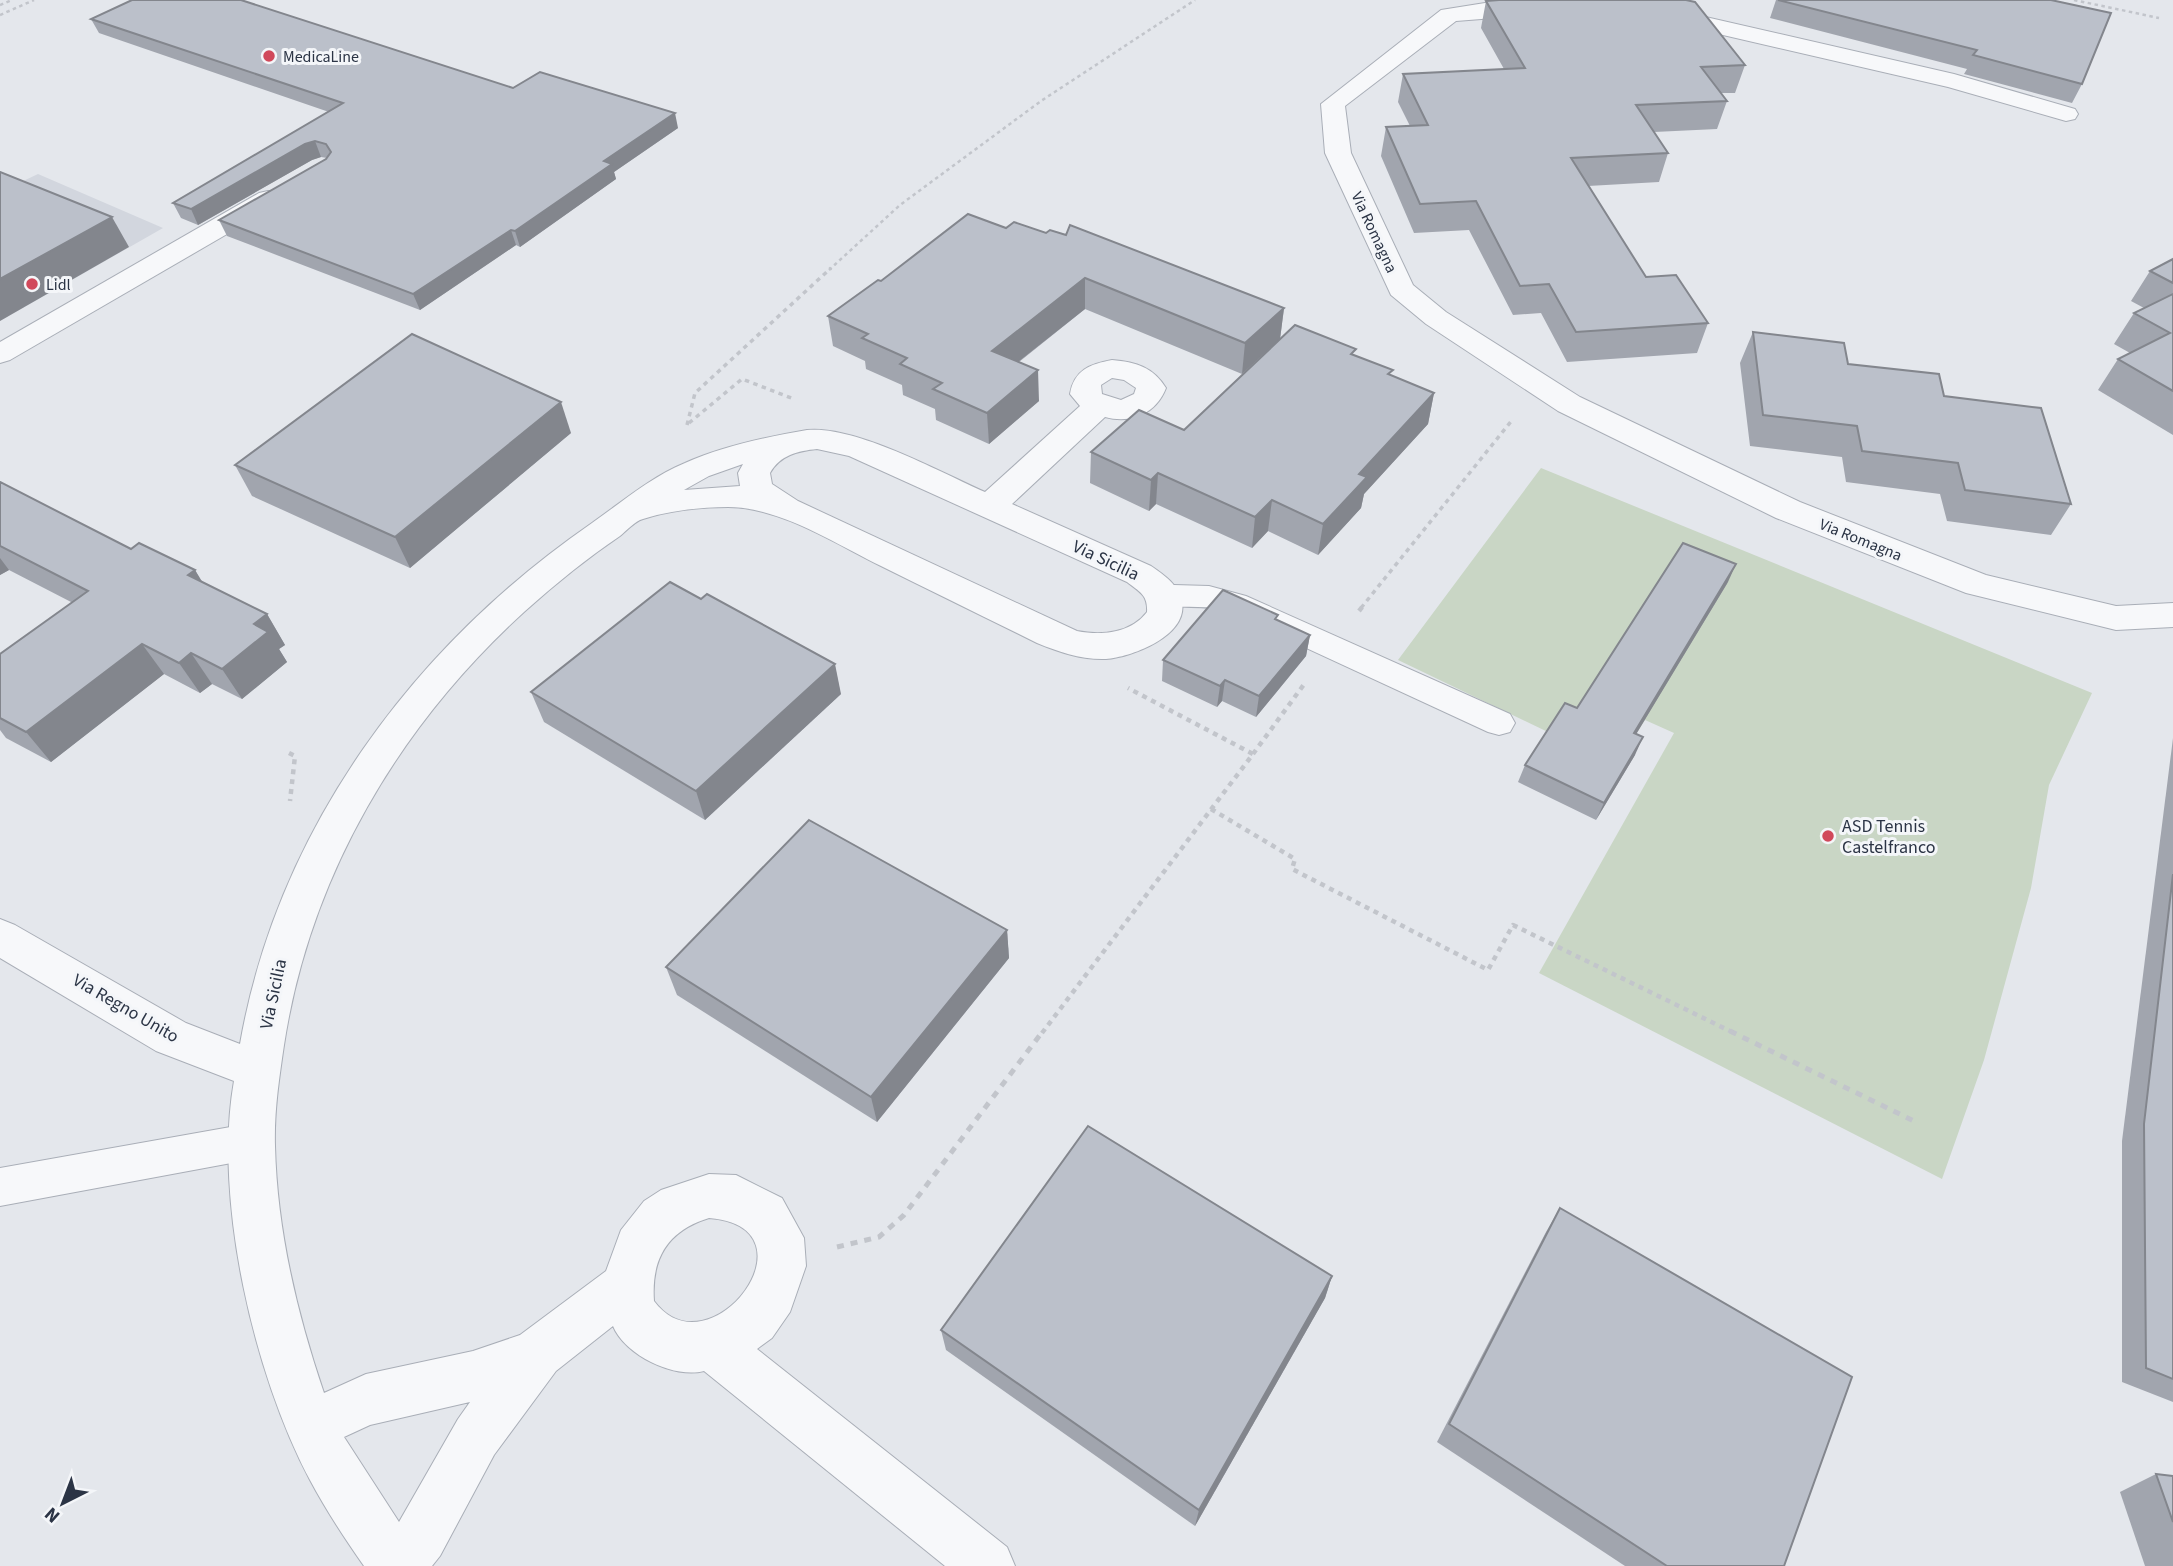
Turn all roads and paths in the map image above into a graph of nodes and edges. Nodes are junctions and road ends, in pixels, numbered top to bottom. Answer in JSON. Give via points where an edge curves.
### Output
{"nodes":[{"id":1,"x":12,"y":0,"type":"edge"},
{"id":2,"x":34,"y":0,"type":"edge"},
{"id":3,"x":1195,"y":0,"type":"edge"},
{"id":4,"x":2074,"y":0,"type":"edge"},
{"id":5,"x":0,"y":5,"type":"edge"},
{"id":6,"x":1568,"y":9,"type":"edge"},
{"id":7,"x":1634,"y":10,"type":"edge"},
{"id":8,"x":0,"y":15,"type":"edge"},
{"id":9,"x":2160,"y":19,"type":"dead end"},
{"id":10,"x":2066,"y":114,"type":"dead end"},
{"id":11,"x":286,"y":188,"type":"edge"},
{"id":12,"x":0,"y":354,"type":"edge"},
{"id":13,"x":1536,"y":383,"type":"junction"},
{"id":14,"x":801,"y":401,"type":"dead end"},
{"id":15,"x":693,"y":404,"type":"dead end"},
{"id":16,"x":1098,"y":406,"type":"dead end"},
{"id":17,"x":689,"y":423,"type":"dead end"},
{"id":18,"x":786,"y":444,"type":"junction"},
{"id":19,"x":781,"y":504,"type":"junction"},
{"id":20,"x":989,"y":507,"type":"junction"},
{"id":21,"x":622,"y":518,"type":"junction"},
{"id":22,"x":1165,"y":596,"type":"junction"},
{"id":23,"x":2173,"y":615,"type":"edge"},
{"id":24,"x":1331,"y":646,"type":"junction"},
{"id":25,"x":1124,"y":686,"type":"dead end"},
{"id":26,"x":1499,"y":723,"type":"dead end"},
{"id":27,"x":1253,"y":754,"type":"junction"},
{"id":28,"x":1211,"y":809,"type":"junction"},
{"id":29,"x":0,"y":937,"type":"edge"},
{"id":30,"x":257,"y":1070,"type":"junction"},
{"id":31,"x":1919,"y":1123,"type":"dead end"},
{"id":32,"x":253,"y":1141,"type":"junction"},
{"id":33,"x":0,"y":1187,"type":"edge"},
{"id":34,"x":782,"y":1256,"type":"junction"},
{"id":35,"x":627,"y":1285,"type":"junction"},
{"id":36,"x":712,"y":1345,"type":"junction"},
{"id":37,"x":538,"y":1353,"type":"junction"},
{"id":38,"x":312,"y":1425,"type":"junction"},
{"id":39,"x":397,"y":1566,"type":"edge"},
{"id":40,"x":988,"y":1566,"type":"edge"}],
"edges":[{"from":1,"to":5,"type":"path"},
{"from":2,"to":8,"type":"path"},
{"from":3,"to":15,"type":"path","via":[[1041,101],[900,205],[721,367],[695,393]]},
{"from":4,"to":9,"type":"path"},
{"from":6,"to":13,"type":"street","name":"Via Romagna","via":[[1449,15],[1333,104],[1338,153],[1401,289],[1436,318]]},
{"from":7,"to":10,"type":"street","via":[[1954,81]]},
{"from":11,"to":12,"type":"street"},
{"from":13,"to":23,"type":"street","name":"Via Romagna","via":[[1569,404],[1788,510],[1978,585],[2116,618]]},
{"from":13,"to":24,"type":"path","via":[[1504,433]]},
{"from":14,"to":17,"type":"path","via":[[742,379]]},
{"from":16,"to":20,"type":"street"},
{"from":18,"to":19,"type":"street","name":"Via Sicilia","via":[[762,458],[754,473],[757,489]]},
{"from":18,"to":20,"type":"street","name":"Via Sicilia","via":[[817,439],[845,443]]},
{"from":18,"to":21,"type":"street","name":"Via Sicilia","via":[[697,469]]},
{"from":19,"to":21,"type":"street","name":"Via Sicilia","via":[[754,496],[719,495],[664,504]]},
{"from":19,"to":22,"type":"street","name":"Via Sicilia","via":[[1081,645],[1114,647],[1138,639],[1160,621]]},
{"from":20,"to":22,"type":"street","name":"Via Sicilia","via":[[1139,574]]},
{"from":21,"to":30,"type":"street","name":"Via Sicilia","via":[[496,616],[436,677],[378,752],[339,814],[302,897],[277,966]]},
{"from":22,"to":24,"type":"lane","via":[[1187,593],[1220,598]]},
{"from":24,"to":26,"type":"lane"},
{"from":24,"to":27,"type":"path"},
{"from":25,"to":27,"type":"path"},
{"from":27,"to":28,"type":"path"},
{"from":28,"to":31,"type":"path","via":[[1295,859],[1292,869],[1488,970],[1513,925]]},
{"from":28,"to":34,"type":"path","via":[[904,1215],[879,1237]]},
{"from":29,"to":30,"type":"street","name":"Via Regno Unito","via":[[172,1037]]},
{"from":30,"to":32,"type":"street","name":"Via Sicilia"},
{"from":32,"to":33,"type":"lane"},
{"from":32,"to":38,"type":"street","name":"Via Sicilia","via":[[266,1277],[291,1373]]},
{"from":34,"to":35,"type":"street","via":[[782,1244],[772,1224],[755,1208],[734,1198],[709,1196],[662,1216],[643,1236],[631,1259]]},
{"from":34,"to":36,"type":"street","via":[[775,1295],[760,1317],[738,1335]]},
{"from":35,"to":36,"type":"street","via":[[631,1308],[643,1328],[662,1342]]},
{"from":35,"to":37,"type":"street"},
{"from":36,"to":40,"type":"street"},
{"from":37,"to":38,"type":"street","via":[[497,1370],[366,1400]]},
{"from":37,"to":39,"type":"street","via":[[476,1437],[421,1537]]},
{"from":38,"to":39,"type":"street","name":"Via Sicilia","via":[[329,1462]]}]}
